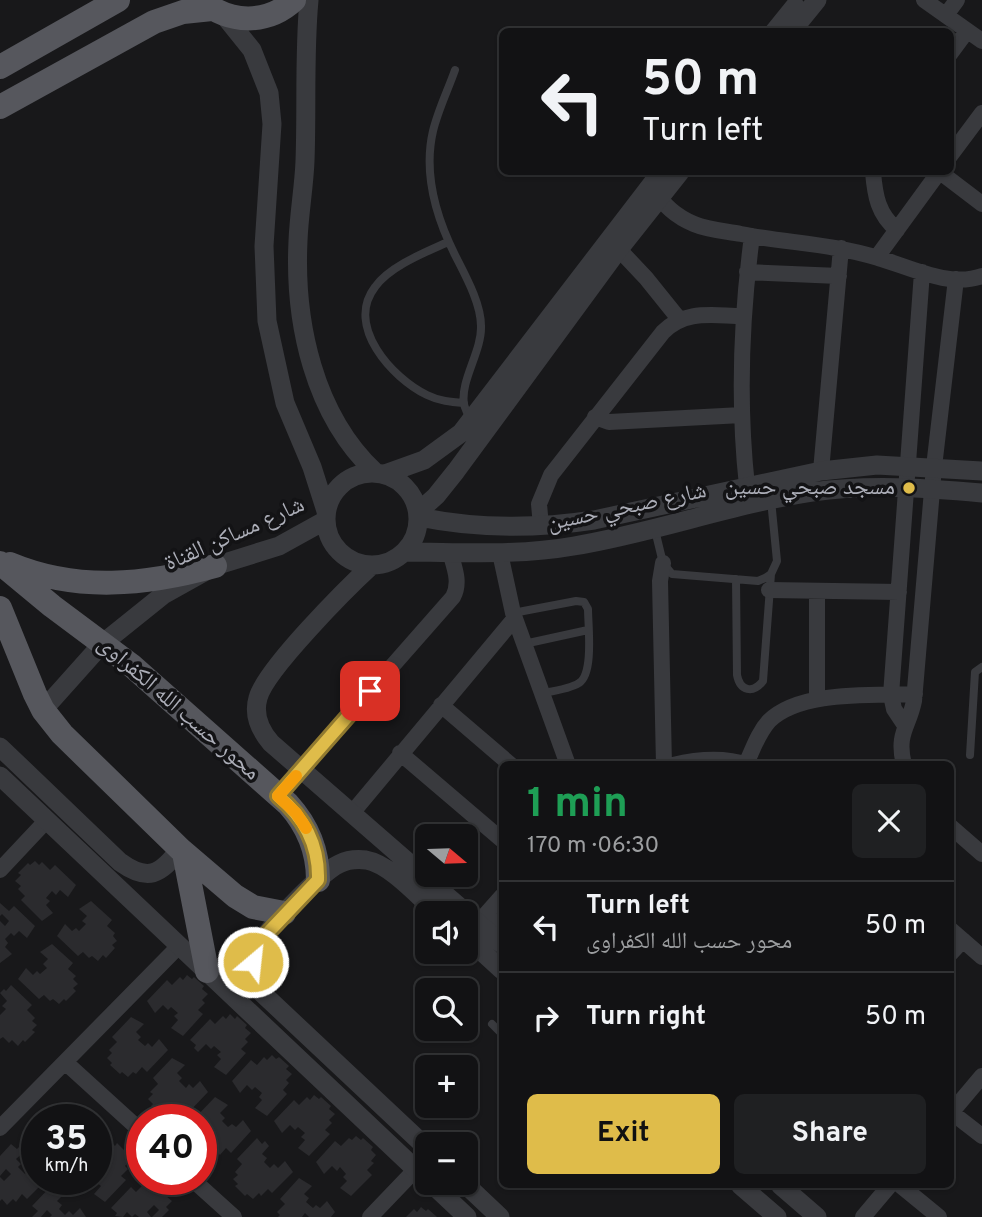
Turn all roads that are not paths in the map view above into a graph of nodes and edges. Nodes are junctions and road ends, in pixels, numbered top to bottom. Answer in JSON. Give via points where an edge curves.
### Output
{"nodes":[{"id":1,"x":118,"y":0,"type":"edge"},
{"id":2,"x":294,"y":0,"type":"edge"},
{"id":3,"x":309,"y":0,"type":"edge"},
{"id":4,"x":800,"y":0,"type":"edge"},
{"id":5,"x":817,"y":0,"type":"edge"},
{"id":6,"x":924,"y":0,"type":"edge"},
{"id":7,"x":957,"y":0,"type":"edge"},
{"id":8,"x":211,"y":8,"type":"edge"},
{"id":9,"x":946,"y":15,"type":"junction"},
{"id":10,"x":777,"y":28,"type":"edge"},
{"id":11,"x":794,"y":28,"type":"edge"},
{"id":12,"x":967,"y":31,"type":"junction"},
{"id":13,"x":982,"y":41,"type":"edge"},
{"id":14,"x":954,"y":49,"type":"edge"},
{"id":15,"x":0,"y":67,"type":"edge"},
{"id":16,"x":455,"y":70,"type":"dead end"},
{"id":17,"x":0,"y":107,"type":"edge"},
{"id":18,"x":980,"y":120,"type":"edge"},
{"id":19,"x":954,"y":151,"type":"edge"},
{"id":20,"x":675,"y":175,"type":"edge"},
{"id":21,"x":873,"y":175,"type":"edge"},
{"id":22,"x":938,"y":175,"type":"edge"},
{"id":23,"x":944,"y":175,"type":"edge"},
{"id":24,"x":657,"y":185,"type":"edge"},
{"id":25,"x":982,"y":205,"type":"edge"},
{"id":26,"x":897,"y":230,"type":"junction"},
{"id":27,"x":752,"y":236,"type":"junction"},
{"id":28,"x":449,"y":242,"type":"junction"},
{"id":29,"x":614,"y":244,"type":"junction"},
{"id":30,"x":841,"y":248,"type":"junction"},
{"id":31,"x":877,"y":257,"type":"junction"},
{"id":32,"x":747,"y":272,"type":"junction"},
{"id":33,"x":922,"y":272,"type":"junction"},
{"id":34,"x":839,"y":276,"type":"junction"},
{"id":35,"x":982,"y":276,"type":"edge"},
{"id":36,"x":956,"y":279,"type":"junction"},
{"id":37,"x":743,"y":316,"type":"junction"},
{"id":38,"x":679,"y":319,"type":"junction"},
{"id":39,"x":464,"y":403,"type":"junction"},
{"id":40,"x":741,"y":415,"type":"junction"},
{"id":41,"x":595,"y":417,"type":"junction"},
{"id":42,"x":471,"y":422,"type":"junction"},
{"id":43,"x":910,"y":465,"type":"junction"},
{"id":44,"x":934,"y":467,"type":"junction"},
{"id":45,"x":821,"y":471,"type":"junction"},
{"id":46,"x":982,"y":471,"type":"edge"},
{"id":47,"x":380,"y":473,"type":"junction"},
{"id":48,"x":747,"y":486,"type":"junction"},
{"id":49,"x":907,"y":487,"type":"junction"},
{"id":50,"x":932,"y":488,"type":"junction"},
{"id":51,"x":982,"y":493,"type":"edge"},
{"id":52,"x":771,"y":500,"type":"junction"},
{"id":53,"x":418,"y":514,"type":"junction"},
{"id":54,"x":326,"y":516,"type":"junction"},
{"id":55,"x":541,"y":526,"type":"junction"},
{"id":56,"x":655,"y":530,"type":"junction"},
{"id":57,"x":404,"y":552,"type":"junction"},
{"id":58,"x":450,"y":552,"type":"junction"},
{"id":59,"x":500,"y":553,"type":"junction"},
{"id":60,"x":0,"y":561,"type":"edge"},
{"id":61,"x":663,"y":563,"type":"junction"},
{"id":62,"x":372,"y":565,"type":"junction"},
{"id":63,"x":215,"y":566,"type":"junction"},
{"id":64,"x":736,"y":579,"type":"junction"},
{"id":65,"x":770,"y":582,"type":"junction"},
{"id":66,"x":817,"y":591,"type":"junction"},
{"id":67,"x":899,"y":592,"type":"junction"},
{"id":68,"x":0,"y":608,"type":"edge"},
{"id":69,"x":514,"y":616,"type":"junction"},
{"id":70,"x":588,"y":630,"type":"junction"},
{"id":71,"x":102,"y":644,"type":"junction"},
{"id":72,"x":524,"y":644,"type":"junction"},
{"id":73,"x":982,"y":667,"type":"edge"},
{"id":74,"x":542,"y":694,"type":"junction"},
{"id":75,"x":915,"y":694,"type":"junction"},
{"id":76,"x":891,"y":695,"type":"junction"},
{"id":77,"x":817,"y":699,"type":"junction"},
{"id":78,"x":441,"y":705,"type":"junction"},
{"id":79,"x":43,"y":710,"type":"junction"},
{"id":80,"x":905,"y":724,"type":"junction"},
{"id":81,"x":0,"y":747,"type":"edge"},
{"id":82,"x":400,"y":753,"type":"junction"},
{"id":83,"x":970,"y":755,"type":"dead end"},
{"id":84,"x":506,"y":761,"type":"edge"},
{"id":85,"x":567,"y":761,"type":"edge"},
{"id":86,"x":664,"y":761,"type":"edge"},
{"id":87,"x":691,"y":761,"type":"edge"},
{"id":88,"x":719,"y":761,"type":"edge"},
{"id":89,"x":748,"y":761,"type":"edge"},
{"id":90,"x":899,"y":761,"type":"edge"},
{"id":91,"x":301,"y":769,"type":"junction"},
{"id":92,"x":0,"y":776,"type":"edge"},
{"id":93,"x":278,"y":796,"type":"junction"},
{"id":94,"x":352,"y":813,"type":"junction"},
{"id":95,"x":46,"y":821,"type":"junction"},
{"id":96,"x":954,"y":830,"type":"edge"},
{"id":97,"x":499,"y":837,"type":"edge"},
{"id":98,"x":182,"y":851,"type":"junction"},
{"id":99,"x":982,"y":854,"type":"edge"},
{"id":100,"x":0,"y":870,"type":"edge"},
{"id":101,"x":318,"y":880,"type":"junction"},
{"id":102,"x":423,"y":901,"type":"edge"},
{"id":103,"x":499,"y":903,"type":"edge"},
{"id":104,"x":285,"y":913,"type":"junction"},
{"id":105,"x":488,"y":931,"type":"edge"},
{"id":106,"x":954,"y":932,"type":"edge"},
{"id":107,"x":963,"y":940,"type":"junction"},
{"id":108,"x":179,"y":946,"type":"junction"},
{"id":109,"x":954,"y":950,"type":"edge"},
{"id":110,"x":982,"y":957,"type":"edge"},
{"id":111,"x":499,"y":962,"type":"edge"},
{"id":112,"x":207,"y":971,"type":"junction"},
{"id":113,"x":492,"y":1024,"type":"dead end"},
{"id":114,"x":499,"y":1030,"type":"edge"},
{"id":115,"x":65,"y":1062,"type":"junction"},
{"id":116,"x":982,"y":1076,"type":"edge"},
{"id":117,"x":954,"y":1109,"type":"edge"},
{"id":118,"x":954,"y":1115,"type":"edge"},
{"id":119,"x":126,"y":1117,"type":"edge"},
{"id":120,"x":0,"y":1128,"type":"edge"},
{"id":121,"x":415,"y":1136,"type":"edge"},
{"id":122,"x":982,"y":1136,"type":"edge"},
{"id":123,"x":415,"y":1168,"type":"edge"},
{"id":124,"x":415,"y":1184,"type":"edge"},
{"id":125,"x":743,"y":1188,"type":"edge"},
{"id":126,"x":783,"y":1188,"type":"edge"},
{"id":127,"x":887,"y":1188,"type":"edge"},
{"id":128,"x":904,"y":1188,"type":"edge"},
{"id":129,"x":210,"y":1195,"type":"edge"},
{"id":130,"x":443,"y":1195,"type":"edge"},
{"id":131,"x":477,"y":1195,"type":"edge"},
{"id":132,"x":234,"y":1217,"type":"edge"},
{"id":133,"x":370,"y":1217,"type":"edge"},
{"id":134,"x":467,"y":1217,"type":"edge"},
{"id":135,"x":500,"y":1217,"type":"edge"},
{"id":136,"x":777,"y":1217,"type":"edge"},
{"id":137,"x":817,"y":1217,"type":"edge"},
{"id":138,"x":863,"y":1217,"type":"edge"},
{"id":139,"x":939,"y":1217,"type":"edge"}],
"edges":[{"from":1,"to":15,"type":"main road"},
{"from":2,"to":8,"type":"main road","via":[[258,18]]},
{"from":3,"to":47,"type":"street","via":[[298,242],[303,318],[316,377],[332,417],[351,447]]},
{"from":4,"to":10,"type":"street"},
{"from":5,"to":11,"type":"street"},
{"from":6,"to":9,"type":"street"},
{"from":7,"to":9,"type":"street"},
{"from":8,"to":17,"type":"main road","via":[[154,22]]},
{"from":8,"to":54,"type":"street","via":[[252,50],[269,93],[272,124],[264,247],[267,321],[285,402]]},
{"from":9,"to":12,"type":"street"},
{"from":12,"to":13,"type":"street"},
{"from":12,"to":14,"type":"street"},
{"from":16,"to":28,"type":"lane","via":[[429,151],[433,198]]},
{"from":18,"to":19,"type":"street"},
{"from":20,"to":24,"type":"street"},
{"from":21,"to":26,"type":"street","via":[[878,207]]},
{"from":22,"to":26,"type":"street"},
{"from":23,"to":25,"type":"street"},
{"from":24,"to":27,"type":"street","via":[[675,214],[694,224]]},
{"from":24,"to":29,"type":"street"},
{"from":26,"to":31,"type":"street"},
{"from":27,"to":30,"type":"street"},
{"from":27,"to":32,"type":"street"},
{"from":28,"to":39,"type":"lane","via":[[481,324]]},
{"from":28,"to":39,"type":"lane","via":[[385,277],[369,298],[366,324],[385,361],[408,383],[427,395]]},
{"from":29,"to":38,"type":"street"},
{"from":29,"to":42,"type":"street"},
{"from":29,"to":53,"type":"street","via":[[467,458]]},
{"from":30,"to":31,"type":"street"},
{"from":30,"to":34,"type":"street"},
{"from":31,"to":33,"type":"street"},
{"from":32,"to":34,"type":"street"},
{"from":32,"to":37,"type":"street"},
{"from":33,"to":36,"type":"street"},
{"from":33,"to":43,"type":"street"},
{"from":34,"to":45,"type":"street"},
{"from":35,"to":36,"type":"street"},
{"from":36,"to":44,"type":"street"},
{"from":37,"to":38,"type":"street"},
{"from":37,"to":40,"type":"street"},
{"from":38,"to":41,"type":"street","via":[[663,332]]},
{"from":39,"to":42,"type":"lane"},
{"from":40,"to":41,"type":"street","via":[[609,422]]},
{"from":40,"to":48,"type":"street"},
{"from":41,"to":55,"type":"street","via":[[545,485],[539,504]]},
{"from":42,"to":47,"type":"street","via":[[437,452],[410,466]]},
{"from":43,"to":44,"type":"street","name":"شارع صبحي حسين"},
{"from":43,"to":45,"type":"street","name":"شارع صبحي حسين"},
{"from":43,"to":49,"type":"street"},
{"from":44,"to":46,"type":"street","name":"شارع صبحي حسين"},
{"from":44,"to":50,"type":"street"},
{"from":45,"to":48,"type":"street","name":"شارع صبحي حسين"},
{"from":47,"to":53,"type":"street","via":[[395,478],[410,492]]},
{"from":47,"to":54,"type":"street","via":[[347,479],[334,493]]},
{"from":48,"to":55,"type":"street","name":"شارع صبحي حسين","via":[[594,520]]},
{"from":49,"to":50,"type":"street","name":"شارع صبحي حسين"},
{"from":49,"to":52,"type":"street","name":"شارع صبحي حسين","via":[[837,489]]},
{"from":49,"to":67,"type":"street"},
{"from":50,"to":51,"type":"street","name":"شارع صبحي حسين"},
{"from":50,"to":75,"type":"street"},
{"from":52,"to":56,"type":"street","name":"شارع صبحي حسين"},
{"from":52,"to":65,"type":"lane","via":[[777,561]]},
{"from":53,"to":55,"type":"street","name":"شارع صبحي حسين","via":[[464,524]]},
{"from":53,"to":57,"type":"street","via":[[415,536]]},
{"from":54,"to":62,"type":"street","via":[[331,540],[344,556]]},
{"from":54,"to":63,"type":"street","name":"شارع مساكن القناة","via":[[279,546]]},
{"from":56,"to":59,"type":"street","name":"شارع صبحي حسين","via":[[563,548]]},
{"from":56,"to":61,"type":"lane"},
{"from":57,"to":58,"type":"street","name":"شارع صبحي حسين"},
{"from":57,"to":62,"type":"street","via":[[389,562]]},
{"from":58,"to":59,"type":"street","name":"شارع صبحي حسين"},
{"from":58,"to":91,"type":"street","via":[[457,579],[453,597]]},
{"from":59,"to":69,"type":"street"},
{"from":60,"to":63,"type":"main road","via":[[41,575],[89,583],[151,581]]},
{"from":60,"to":71,"type":"main road","name":"محور حسب الله الكفراوى"},
{"from":61,"to":64,"type":"lane","via":[[676,575]]},
{"from":61,"to":86,"type":"street"},
{"from":62,"to":91,"type":"street","via":[[268,677],[257,698],[263,734]]},
{"from":63,"to":71,"type":"street","name":"شارع مساكن القناة","via":[[163,595]]},
{"from":64,"to":65,"type":"lane"},
{"from":64,"to":65,"type":"lane","via":[[737,675],[738,682],[751,690],[763,681]]},
{"from":65,"to":66,"type":"street"},
{"from":66,"to":67,"type":"street"},
{"from":66,"to":77,"type":"street"},
{"from":67,"to":76,"type":"street"},
{"from":68,"to":79,"type":"main road"},
{"from":69,"to":70,"type":"lane","via":[[580,601],[588,609]]},
{"from":69,"to":72,"type":"street"},
{"from":69,"to":78,"type":"street"},
{"from":70,"to":72,"type":"lane"},
{"from":70,"to":74,"type":"lane","via":[[585,678]]},
{"from":71,"to":79,"type":"street","name":"شارع مساكن القناة"},
{"from":71,"to":93,"type":"main road","name":"محور حسب الله الكفراوى"},
{"from":72,"to":74,"type":"street"},
{"from":73,"to":83,"type":"lane","via":[[975,672]]},
{"from":74,"to":85,"type":"street"},
{"from":75,"to":76,"type":"street"},
{"from":75,"to":80,"type":"street"},
{"from":76,"to":77,"type":"street"},
{"from":76,"to":80,"type":"street"},
{"from":77,"to":89,"type":"street","via":[[790,706],[768,723]]},
{"from":78,"to":82,"type":"street"},
{"from":78,"to":84,"type":"street"},
{"from":79,"to":98,"type":"main road"},
{"from":80,"to":90,"type":"street"},
{"from":81,"to":98,"type":"street","via":[[133,871],[155,873]]},
{"from":82,"to":94,"type":"street"},
{"from":82,"to":97,"type":"street"},
{"from":87,"to":88,"type":"street"},
{"from":91,"to":93,"type":"street"},
{"from":91,"to":94,"type":"street"},
{"from":92,"to":95,"type":"street"},
{"from":93,"to":101,"type":"main road","name":"محور حسب الله الكفراوى","via":[[309,833],[317,856]]},
{"from":94,"to":105,"type":"street"},
{"from":95,"to":100,"type":"street"},
{"from":95,"to":108,"type":"street"},
{"from":96,"to":99,"type":"street"},
{"from":98,"to":104,"type":"main road","via":[[244,902]]},
{"from":98,"to":112,"type":"main road"},
{"from":101,"to":102,"type":"street","via":[[338,864],[367,860],[385,867]]},
{"from":101,"to":104,"type":"street"},
{"from":103,"to":105,"type":"street"},
{"from":104,"to":121,"type":"street","via":[[254,954],[258,986]]},
{"from":105,"to":111,"type":"street"},
{"from":106,"to":107,"type":"street"},
{"from":107,"to":109,"type":"street"},
{"from":107,"to":110,"type":"street"},
{"from":108,"to":112,"type":"street"},
{"from":108,"to":115,"type":"street"},
{"from":112,"to":123,"type":"street"},
{"from":113,"to":114,"type":"lane"},
{"from":115,"to":119,"type":"street"},
{"from":115,"to":120,"type":"street"},
{"from":116,"to":117,"type":"street"},
{"from":118,"to":122,"type":"street"},
{"from":124,"to":133,"type":"street"},
{"from":125,"to":136,"type":"street"},
{"from":126,"to":137,"type":"street"},
{"from":127,"to":138,"type":"street"},
{"from":128,"to":139,"type":"street"},
{"from":129,"to":132,"type":"street"},
{"from":130,"to":134,"type":"street"},
{"from":131,"to":135,"type":"street"}]}
